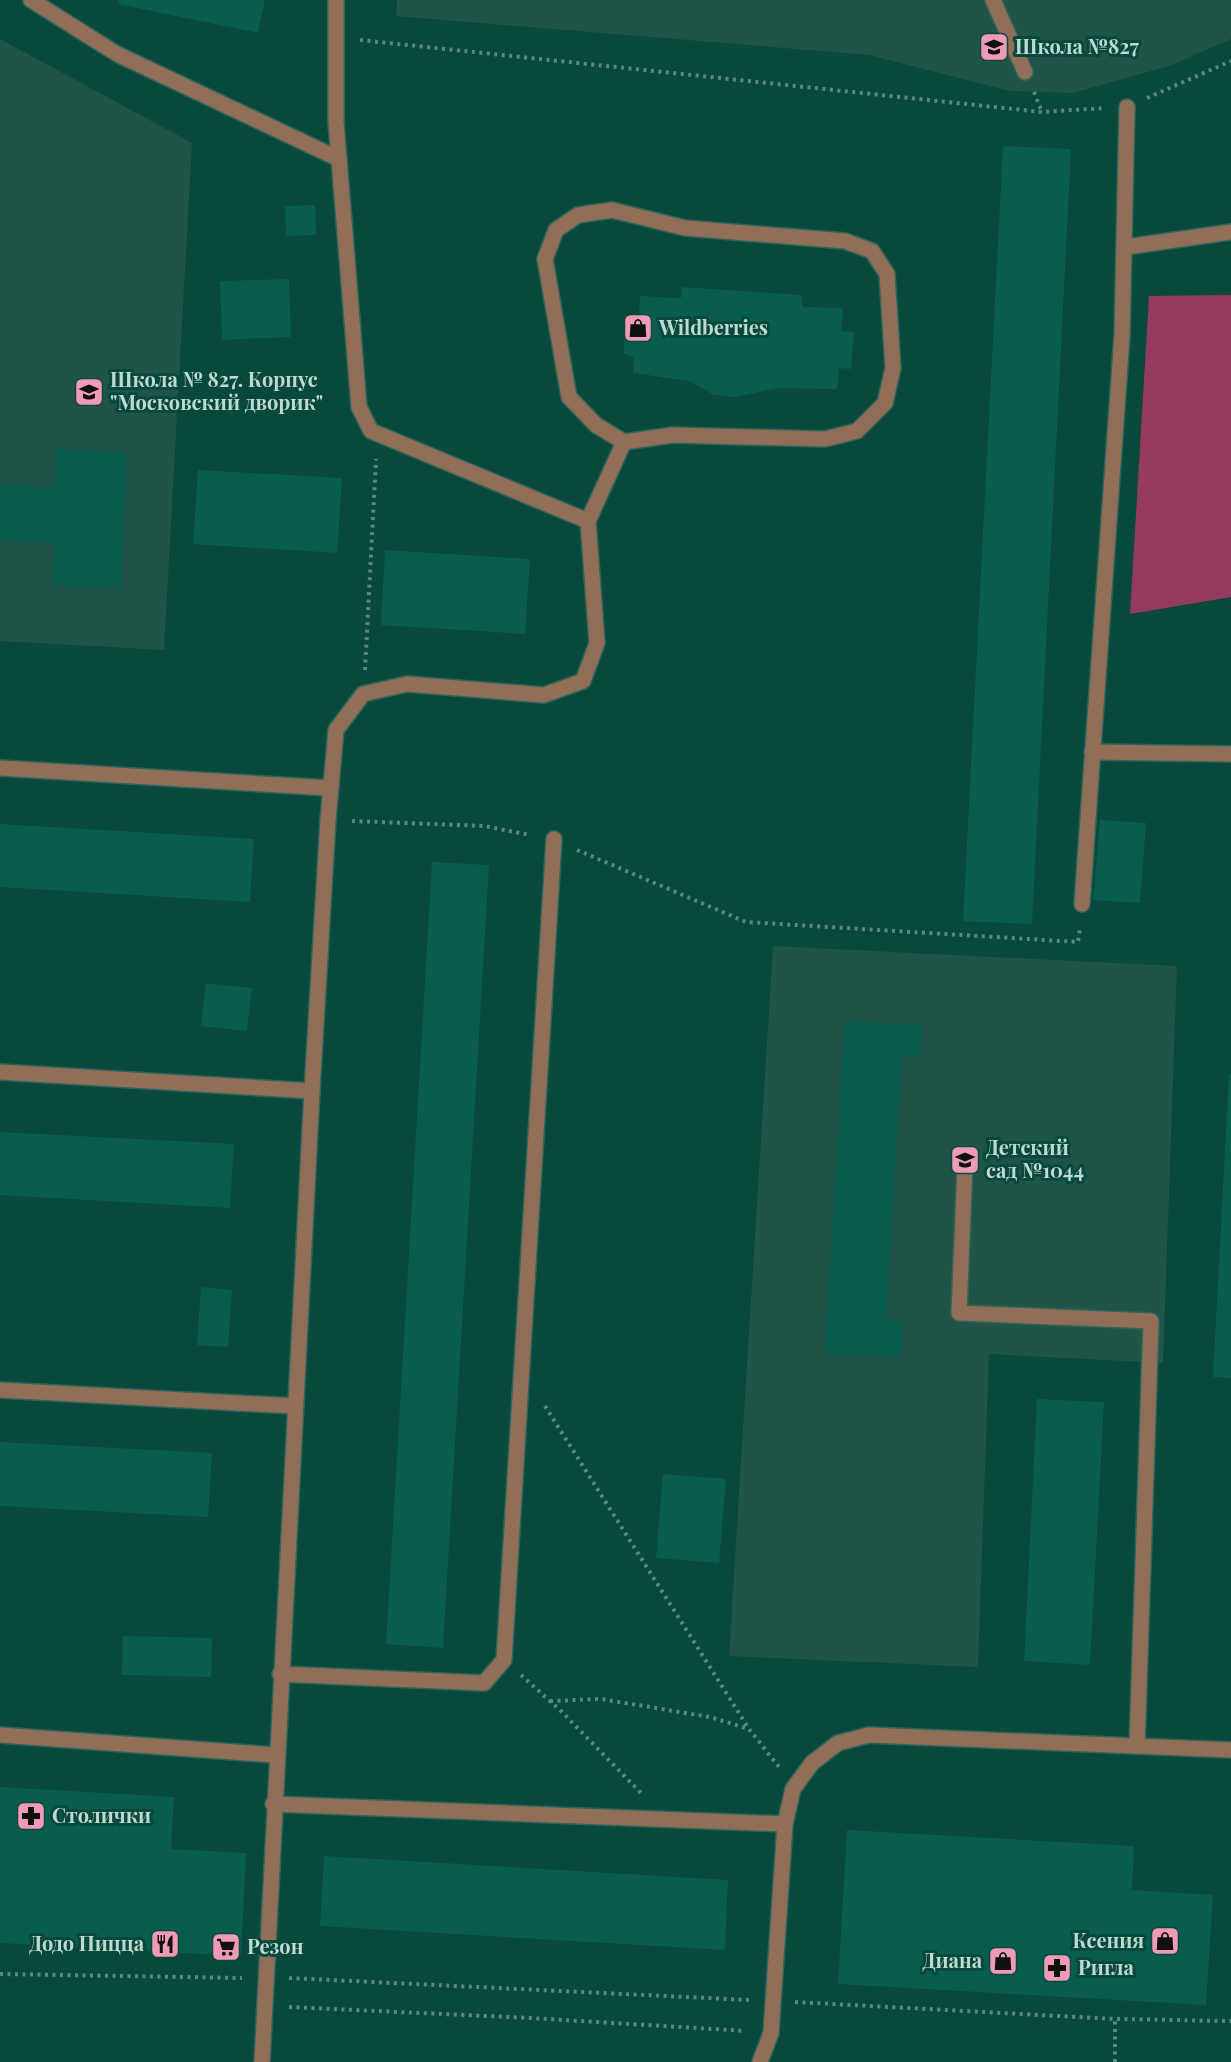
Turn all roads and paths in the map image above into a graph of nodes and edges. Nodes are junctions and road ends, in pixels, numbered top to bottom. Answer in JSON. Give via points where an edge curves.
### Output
{"nodes":[{"id":1,"x":31,"y":0,"type":"edge"},
{"id":2,"x":336,"y":0,"type":"edge"},
{"id":3,"x":993,"y":0,"type":"edge"},
{"id":4,"x":335,"y":38,"type":"junction"},
{"id":5,"x":1231,"y":61,"type":"edge"},
{"id":6,"x":1025,"y":72,"type":"dead end"},
{"id":7,"x":1127,"y":107,"type":"junction"},
{"id":8,"x":339,"y":159,"type":"junction"},
{"id":9,"x":1231,"y":232,"type":"edge"},
{"id":10,"x":1126,"y":247,"type":"junction"},
{"id":11,"x":371,"y":431,"type":"junction"},
{"id":12,"x":624,"y":442,"type":"junction"},
{"id":13,"x":588,"y":521,"type":"junction"},
{"id":14,"x":363,"y":694,"type":"junction"},
{"id":15,"x":1092,"y":752,"type":"junction"},
{"id":16,"x":1231,"y":754,"type":"edge"},
{"id":17,"x":0,"y":768,"type":"edge"},
{"id":18,"x":330,"y":788,"type":"junction"},
{"id":19,"x":328,"y":820,"type":"junction"},
{"id":20,"x":554,"y":839,"type":"junction"},
{"id":21,"x":1082,"y":904,"type":"joint"},
{"id":22,"x":0,"y":1072,"type":"edge"},
{"id":23,"x":312,"y":1091,"type":"junction"},
{"id":24,"x":965,"y":1165,"type":"dead end"},
{"id":25,"x":522,"y":1370,"type":"junction"},
{"id":26,"x":0,"y":1390,"type":"edge"},
{"id":27,"x":294,"y":1406,"type":"junction"},
{"id":28,"x":504,"y":1660,"type":"junction"},
{"id":29,"x":280,"y":1674,"type":"junction"},
{"id":30,"x":550,"y":1701,"type":"junction"},
{"id":31,"x":749,"y":1729,"type":"junction"},
{"id":32,"x":0,"y":1735,"type":"edge"},
{"id":33,"x":1137,"y":1746,"type":"junction"},
{"id":34,"x":1231,"y":1750,"type":"edge"},
{"id":35,"x":275,"y":1755,"type":"junction"},
{"id":36,"x":793,"y":1789,"type":"junction"},
{"id":37,"x":273,"y":1804,"type":"junction"},
{"id":38,"x":665,"y":1818,"type":"junction"},
{"id":39,"x":785,"y":1824,"type":"junction"},
{"id":40,"x":0,"y":1974,"type":"edge"},
{"id":41,"x":265,"y":1978,"type":"junction"},
{"id":42,"x":771,"y":2001,"type":"junction"},
{"id":43,"x":264,"y":2006,"type":"junction"},
{"id":44,"x":1115,"y":2019,"type":"junction"},
{"id":45,"x":1231,"y":2021,"type":"edge"},
{"id":46,"x":771,"y":2033,"type":"junction"},
{"id":47,"x":262,"y":2062,"type":"edge"},
{"id":48,"x":760,"y":2062,"type":"edge"},
{"id":49,"x":1115,"y":2062,"type":"edge"}],
"edges":[{"from":1,"to":8,"type":"lane","via":[[117,54]]},
{"from":2,"to":4,"type":"lane"},
{"from":3,"to":6,"type":"lane"},
{"from":4,"to":7,"type":"path","via":[[1042,112]]},
{"from":4,"to":8,"type":"lane"},
{"from":5,"to":7,"type":"path"},
{"from":7,"to":10,"type":"lane"},
{"from":8,"to":11,"type":"lane","via":[[359,407]]},
{"from":9,"to":10,"type":"lane"},
{"from":10,"to":15,"type":"lane"},
{"from":11,"to":13,"type":"lane"},
{"from":11,"to":14,"type":"path","via":[[377,467]]},
{"from":12,"to":12,"type":"lane","via":[[673,435],[825,439],[857,430],[885,403],[893,368],[887,274],[872,251],[845,241],[685,228],[612,210],[578,215],[556,230],[545,259],[569,397],[596,425]]},
{"from":12,"to":13,"type":"lane"},
{"from":13,"to":14,"type":"lane","via":[[597,643],[583,681],[544,695],[407,684]]},
{"from":14,"to":18,"type":"lane","via":[[336,730]]},
{"from":15,"to":16,"type":"lane"},
{"from":15,"to":21,"type":"lane"},
{"from":17,"to":18,"type":"lane"},
{"from":18,"to":19,"type":"lane"},
{"from":19,"to":20,"type":"path","via":[[484,826]]},
{"from":19,"to":23,"type":"lane"},
{"from":20,"to":21,"type":"path","via":[[746,922],[1078,942]]},
{"from":20,"to":25,"type":"lane"},
{"from":22,"to":23,"type":"lane"},
{"from":23,"to":27,"type":"lane"},
{"from":24,"to":33,"type":"lane","via":[[959,1313],[1151,1321]]},
{"from":25,"to":28,"type":"lane"},
{"from":25,"to":31,"type":"path"},
{"from":26,"to":27,"type":"lane"},
{"from":27,"to":29,"type":"lane"},
{"from":28,"to":29,"type":"lane","via":[[484,1683]]},
{"from":28,"to":30,"type":"path"},
{"from":29,"to":35,"type":"lane"},
{"from":30,"to":31,"type":"path","via":[[601,1699],[710,1717]]},
{"from":30,"to":38,"type":"path"},
{"from":31,"to":36,"type":"path"},
{"from":32,"to":35,"type":"lane"},
{"from":33,"to":34,"type":"lane"},
{"from":33,"to":36,"type":"lane","via":[[869,1735],[838,1743],[813,1763]]},
{"from":35,"to":37,"type":"lane"},
{"from":36,"to":39,"type":"lane"},
{"from":37,"to":38,"type":"lane"},
{"from":37,"to":41,"type":"lane"},
{"from":38,"to":39,"type":"lane"},
{"from":39,"to":42,"type":"lane"},
{"from":40,"to":41,"type":"path"},
{"from":41,"to":42,"type":"path"},
{"from":41,"to":43,"type":"lane"},
{"from":42,"to":44,"type":"path"},
{"from":42,"to":46,"type":"lane"},
{"from":43,"to":46,"type":"path"},
{"from":43,"to":47,"type":"lane"},
{"from":44,"to":45,"type":"path"},
{"from":44,"to":49,"type":"path"},
{"from":46,"to":48,"type":"lane"}]}
